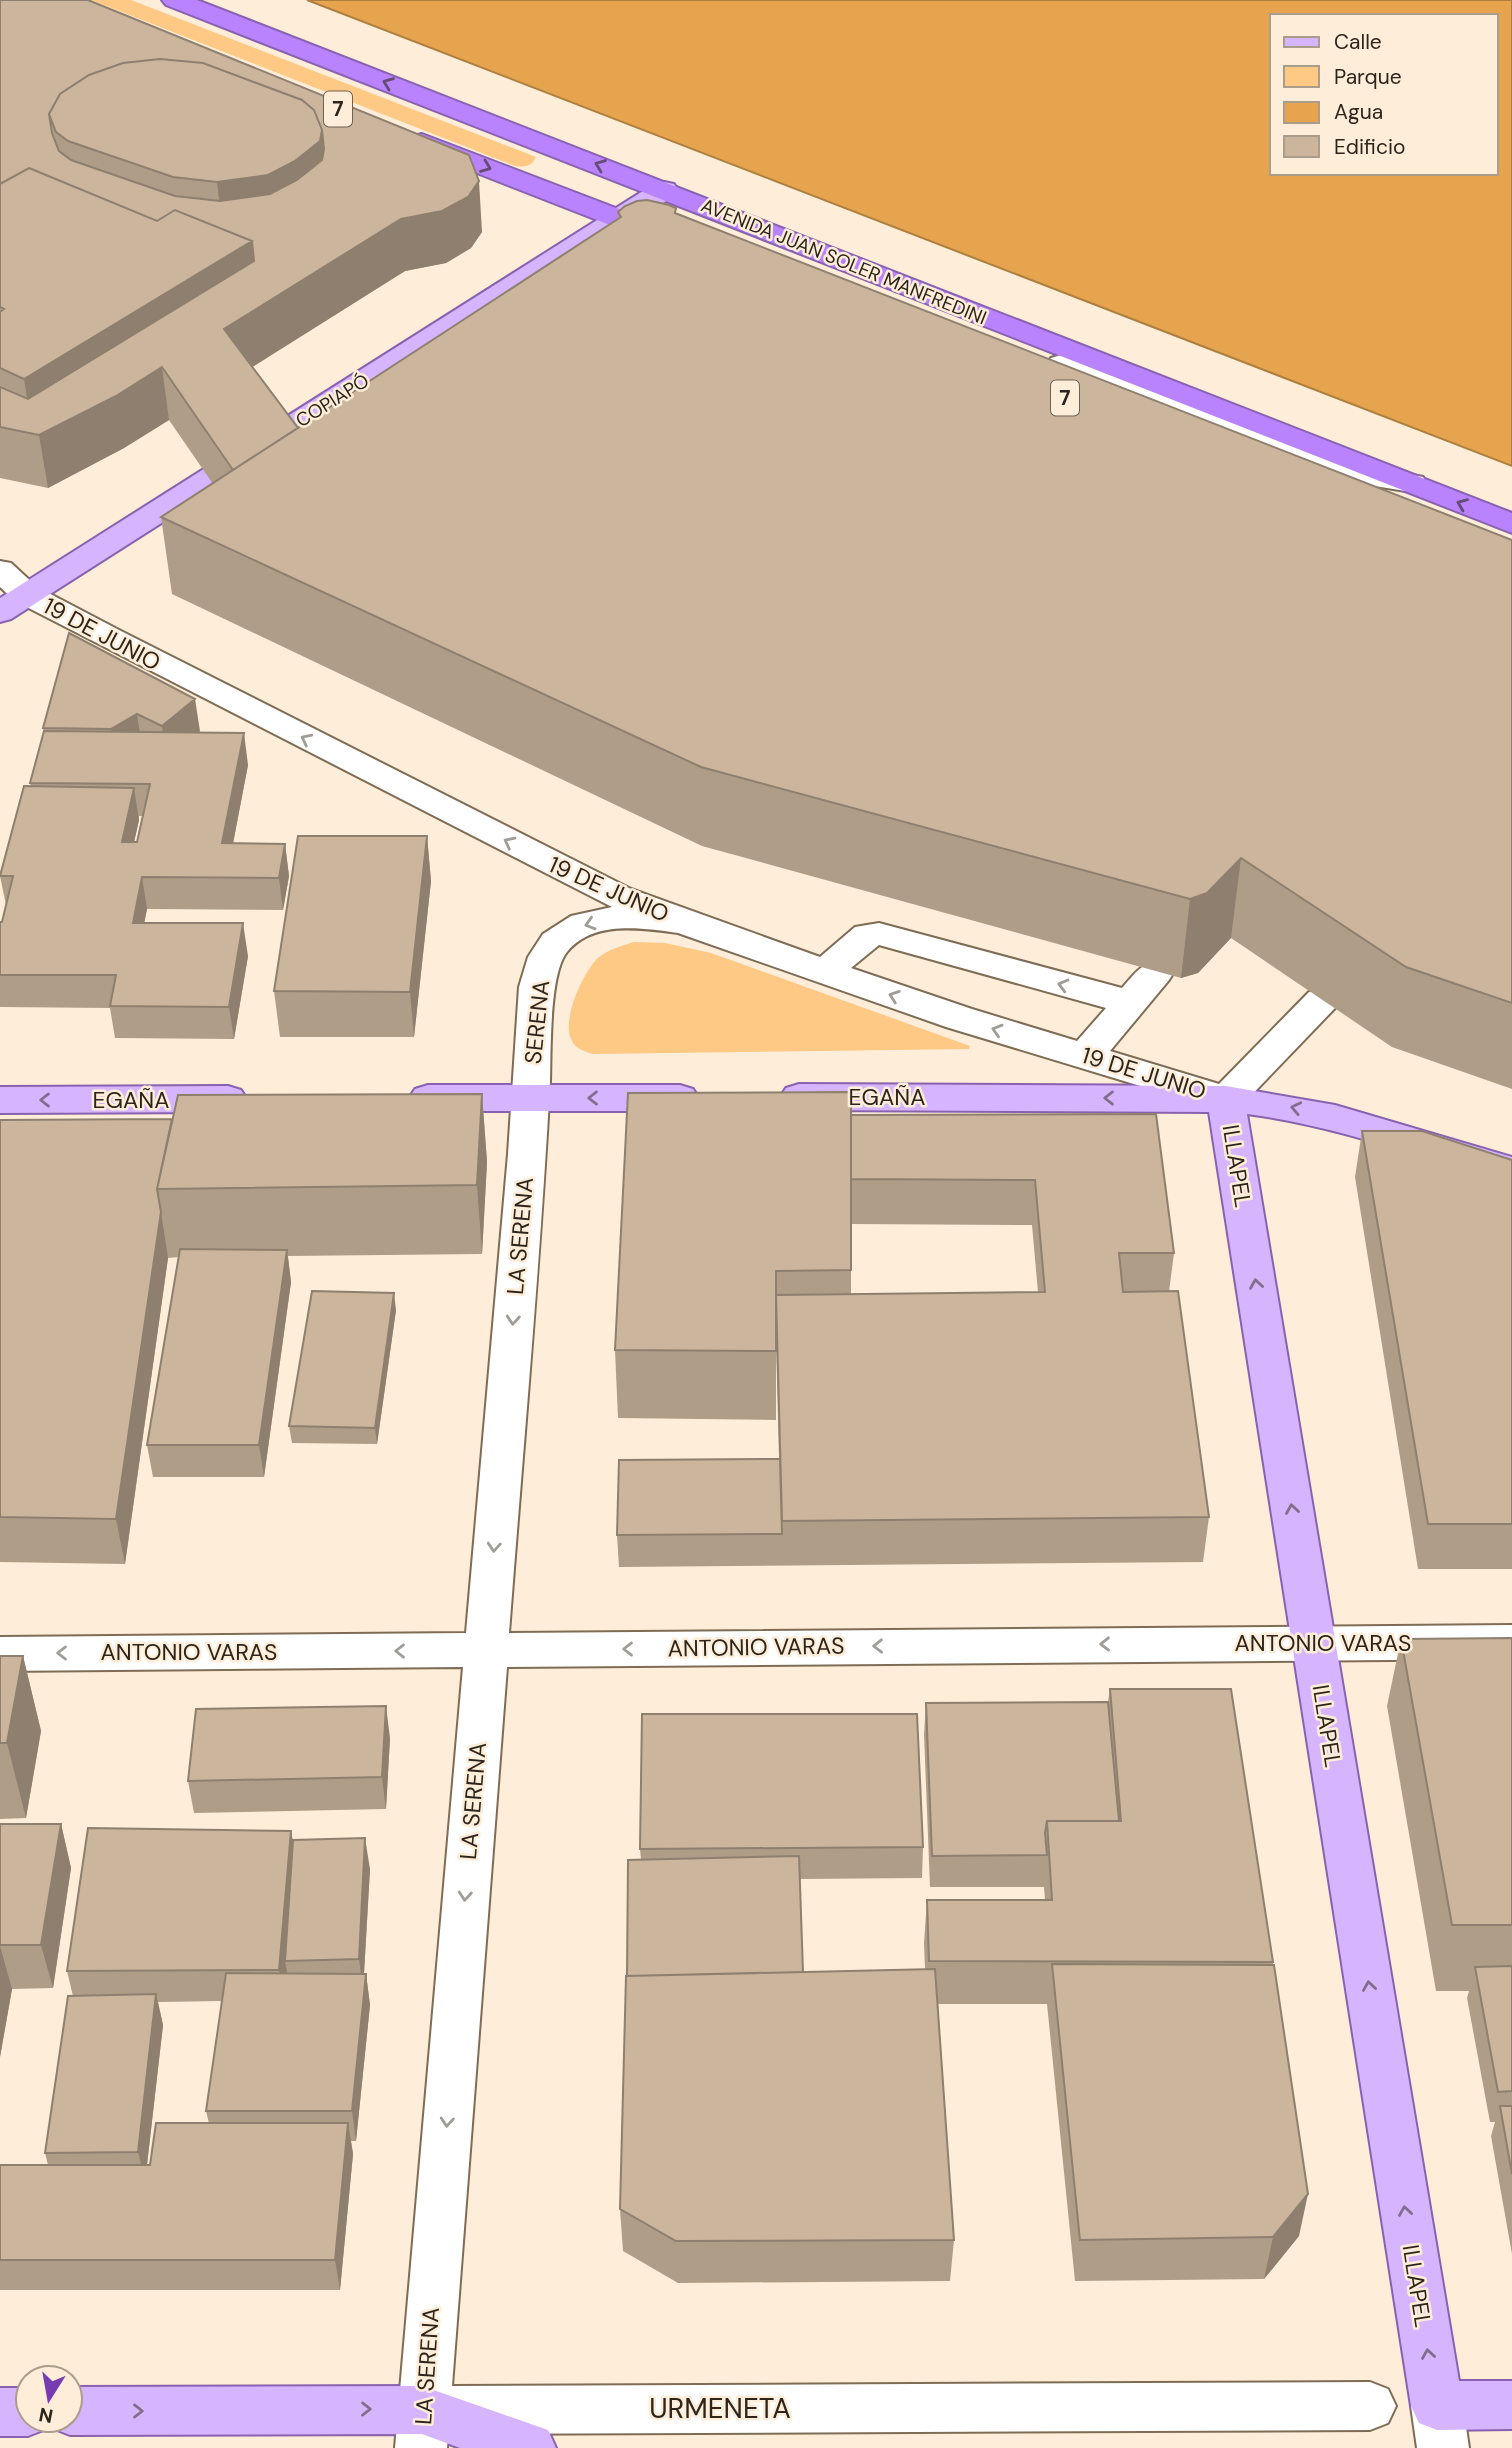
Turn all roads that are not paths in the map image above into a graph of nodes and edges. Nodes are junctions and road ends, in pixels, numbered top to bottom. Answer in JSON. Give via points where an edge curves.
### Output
{"nodes":[{"id":1,"x":175,"y":0,"type":"edge"},
{"id":2,"x":401,"y":134,"type":"edge"},
{"id":3,"x":664,"y":190,"type":"junction"},
{"id":4,"x":619,"y":218,"type":"junction"},
{"id":5,"x":696,"y":250,"type":"edge"},
{"id":6,"x":1061,"y":364,"type":"edge"},
{"id":7,"x":1412,"y":483,"type":"junction"},
{"id":8,"x":1512,"y":524,"type":"edge"},
{"id":9,"x":0,"y":570,"type":"edge"},
{"id":10,"x":13,"y":595,"type":"edge"},
{"id":11,"x":0,"y":612,"type":"edge"},
{"id":12,"x":682,"y":922,"type":"junction"},
{"id":13,"x":1156,"y":972,"type":"dead end"},
{"id":14,"x":824,"y":973,"type":"junction"},
{"id":15,"x":1322,"y":1000,"type":"dead end"},
{"id":16,"x":1129,"y":1002,"type":"junction"},
{"id":17,"x":1086,"y":1055,"type":"junction"},
{"id":18,"x":764,"y":1097,"type":"edge"},
{"id":19,"x":395,"y":1098,"type":"edge"},
{"id":20,"x":530,"y":1098,"type":"junction"},
{"id":21,"x":709,"y":1098,"type":"edge"},
{"id":22,"x":259,"y":1099,"type":"edge"},
{"id":23,"x":1226,"y":1099,"type":"junction"},
{"id":24,"x":0,"y":1100,"type":"edge"},
{"id":25,"x":527,"y":1154,"type":"joint"},
{"id":26,"x":1512,"y":1171,"type":"edge"},
{"id":27,"x":1314,"y":1642,"type":"junction"},
{"id":28,"x":1512,"y":1642,"type":"edge"},
{"id":29,"x":486,"y":1650,"type":"junction"},
{"id":30,"x":0,"y":1654,"type":"edge"},
{"id":31,"x":1512,"y":2405,"type":"edge"},
{"id":32,"x":1370,"y":2406,"type":"dead end"},
{"id":33,"x":84,"y":2413,"type":"edge"},
{"id":34,"x":1440,"y":2427,"type":"edge"},
{"id":35,"x":422,"y":2429,"type":"edge"},
{"id":36,"x":530,"y":2448,"type":"edge"}],
"edges":[{"from":3,"to":1,"type":"highway","name":"AVENIDA JUAN SOLER MANFREDINI","number":"7","one_way":true},
{"from":2,"to":4,"type":"highway","name":"AVENIDA JUAN SOLER MANFREDINI","one_way":true},
{"from":3,"to":4,"type":"main road","name":"COPIAPÓ"},
{"from":3,"to":7,"type":"highway","name":"AVENIDA JUAN SOLER MANFREDINI","number":"7"},
{"from":4,"to":5,"type":"highway","name":"AVENIDA JUAN SOLER MANFREDINI"},
{"from":4,"to":10,"type":"main road","name":"COPIAPÓ"},
{"from":6,"to":7,"type":"street","via":[[1306,460]]},
{"from":8,"to":7,"type":"highway","name":"AVENIDA JUAN SOLER MANFREDINI","number":"7","one_way":true},
{"from":9,"to":10,"type":"street","name":"19 DE JUNIO"},
{"from":10,"to":11,"type":"main road","name":"COPIAPÓ"},
{"from":12,"to":10,"type":"street","name":"19 DE JUNIO","one_way":true,"via":[[619,897]]},
{"from":12,"to":14,"type":"street","name":"19 DE JUNIO"},
{"from":12,"to":20,"type":"street","name":"SERENA","one_way":true,"via":[[616,917],[571,930],[554,943],[537,987]]},
{"from":13,"to":16,"type":"street"},
{"from":16,"to":14,"type":"street","one_way":true,"via":[[879,934],[867,936]]},
{"from":17,"to":14,"type":"street","name":"19 DE JUNIO","one_way":true},
{"from":15,"to":23,"type":"street","name":"ILLAPEL"},
{"from":16,"to":17,"type":"street"},
{"from":17,"to":23,"type":"street","name":"19 DE JUNIO"},
{"from":23,"to":18,"type":"main road","name":"EGAÑA","one_way":true},
{"from":19,"to":20,"type":"main road"},
{"from":21,"to":20,"type":"main road","one_way":true},
{"from":20,"to":25,"type":"street","name":"SERENA"},
{"from":22,"to":24,"type":"main road","name":"EGAÑA","one_way":true},
{"from":26,"to":23,"type":"main road","name":"EGAÑA","one_way":true,"via":[[1327,1115],[1280,1104]]},
{"from":27,"to":23,"type":"main road","name":"ILLAPEL","one_way":true},
{"from":25,"to":29,"type":"street","name":"LA SERENA","one_way":true},
{"from":27,"to":28,"type":"street","name":"ANTONIO VARAS"},
{"from":27,"to":29,"type":"street","name":"ANTONIO VARAS","one_way":true},
{"from":34,"to":27,"type":"main road","name":"ILLAPEL","one_way":true},
{"from":29,"to":30,"type":"street","name":"ANTONIO VARAS","one_way":true},
{"from":29,"to":35,"type":"street","name":"LA SERENA","one_way":true},
{"from":31,"to":34,"type":"main road"},
{"from":32,"to":35,"type":"street","name":"URMENETA"},
{"from":33,"to":35,"type":"main road","name":"URMENETA","one_way":true},
{"from":35,"to":36,"type":"main road"}]}
